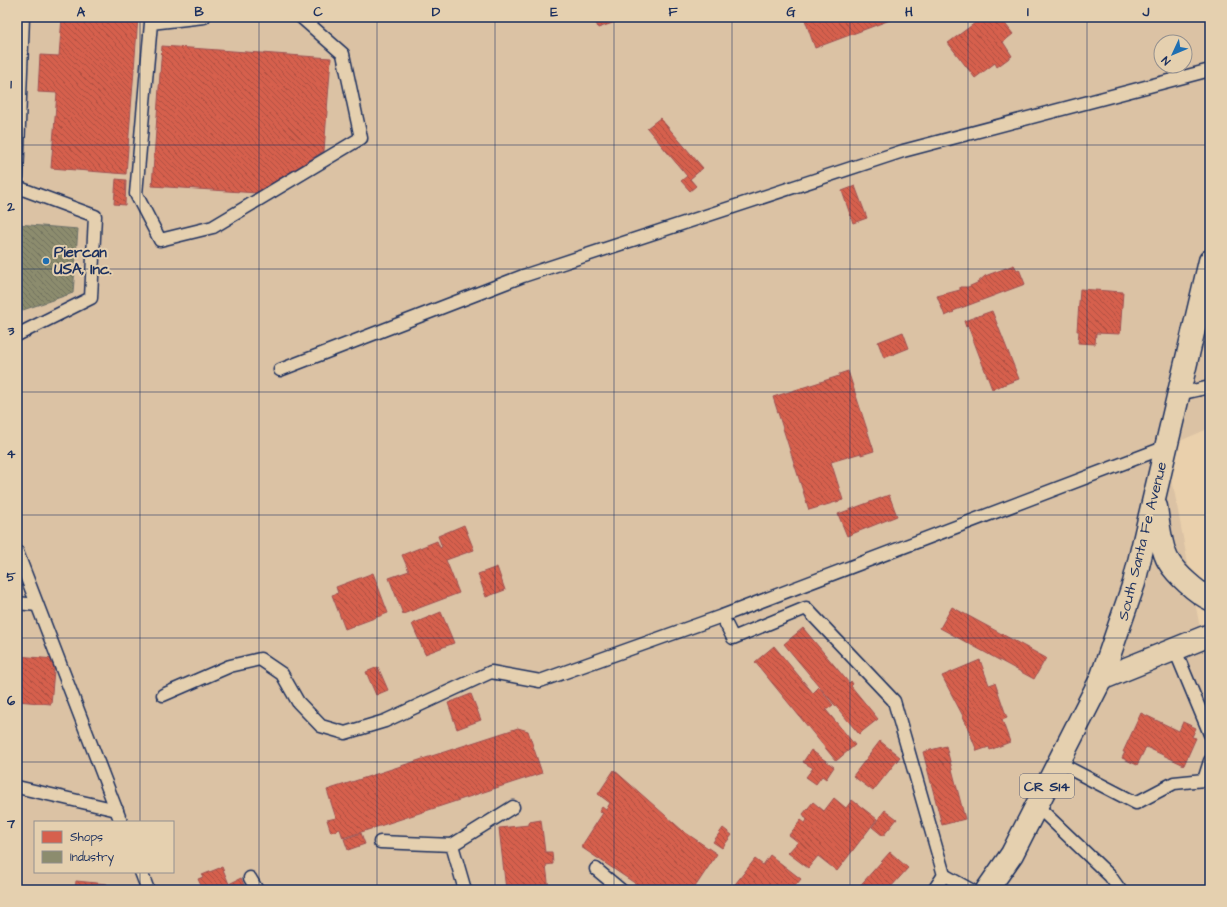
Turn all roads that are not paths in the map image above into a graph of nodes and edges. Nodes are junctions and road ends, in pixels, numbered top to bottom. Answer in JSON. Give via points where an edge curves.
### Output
{"nodes":[{"id":1,"x":23,"y":17,"type":"edge"},
{"id":2,"x":204,"y":17,"type":"edge"},
{"id":3,"x":301,"y":17,"type":"edge"},
{"id":4,"x":1210,"y":70,"type":"edge"},
{"id":5,"x":19,"y":78,"type":"edge"},
{"id":6,"x":17,"y":177,"type":"edge"},
{"id":7,"x":17,"y":187,"type":"edge"},
{"id":8,"x":1210,"y":261,"type":"edge"},
{"id":9,"x":17,"y":335,"type":"edge"},
{"id":10,"x":280,"y":370,"type":"dead end"},
{"id":11,"x":1210,"y":387,"type":"edge"},
{"id":12,"x":1179,"y":394,"type":"junction"},
{"id":13,"x":1166,"y":447,"type":"junction"},
{"id":14,"x":1155,"y":495,"type":"junction"},
{"id":15,"x":17,"y":552,"type":"edge"},
{"id":16,"x":1210,"y":599,"type":"edge"},
{"id":17,"x":17,"y":603,"type":"edge"},
{"id":18,"x":37,"y":605,"type":"junction"},
{"id":19,"x":722,"y":616,"type":"junction"},
{"id":20,"x":1210,"y":636,"type":"edge"},
{"id":21,"x":1175,"y":650,"type":"junction"},
{"id":22,"x":1101,"y":679,"type":"junction"},
{"id":23,"x":163,"y":695,"type":"dead end"},
{"id":24,"x":1210,"y":734,"type":"edge"},
{"id":25,"x":1210,"y":761,"type":"edge"},
{"id":26,"x":1059,"y":763,"type":"junction"},
{"id":27,"x":17,"y":787,"type":"edge"},
{"id":28,"x":17,"y":791,"type":"edge"},
{"id":29,"x":1037,"y":806,"type":"junction"},
{"id":30,"x":513,"y":807,"type":"dead end"},
{"id":31,"x":117,"y":810,"type":"junction"},
{"id":32,"x":121,"y":821,"type":"edge"},
{"id":33,"x":380,"y":842,"type":"dead end"},
{"id":34,"x":452,"y":845,"type":"junction"},
{"id":35,"x":596,"y":869,"type":"dead end"},
{"id":36,"x":141,"y":873,"type":"edge"},
{"id":37,"x":944,"y":875,"type":"junction"},
{"id":38,"x":250,"y":878,"type":"dead end"},
{"id":39,"x":148,"y":890,"type":"edge"},
{"id":40,"x":257,"y":890,"type":"edge"},
{"id":41,"x":465,"y":890,"type":"edge"},
{"id":42,"x":621,"y":890,"type":"edge"},
{"id":43,"x":934,"y":890,"type":"edge"},
{"id":44,"x":971,"y":890,"type":"edge"},
{"id":45,"x":987,"y":890,"type":"edge"},
{"id":46,"x":1120,"y":890,"type":"edge"}],
"edges":[{"from":1,"to":5,"type":"lane"},
{"from":2,"to":3,"type":"lane","via":[[151,23],[136,194],[160,240],[213,227],[361,138],[343,54]]},
{"from":4,"to":10,"type":"lane","via":[[903,151],[523,276]]},
{"from":5,"to":6,"type":"lane"},
{"from":7,"to":9,"type":"lane","via":[[95,216],[91,298]]},
{"from":8,"to":12,"type":"main road","name":"South Santa Fe Avenue","number":"CR S14"},
{"from":11,"to":12,"type":"lane"},
{"from":12,"to":13,"type":"main road","name":"South Santa Fe Avenue","number":"CR S14"},
{"from":13,"to":14,"type":"main road","name":"South Santa Fe Avenue","number":"CR S14"},
{"from":13,"to":19,"type":"lane"},
{"from":14,"to":16,"type":"main road","via":[[1159,530],[1168,562],[1198,594]]},
{"from":14,"to":22,"type":"main road","name":"South Santa Fe Avenue","number":"CR S14","via":[[1134,583]]},
{"from":15,"to":18,"type":"lane"},
{"from":17,"to":18,"type":"lane"},
{"from":18,"to":31,"type":"lane"},
{"from":19,"to":23,"type":"lane","via":[[540,681],[492,672],[384,721],[345,733],[321,726],[298,702],[282,674],[260,658],[230,666]]},
{"from":19,"to":37,"type":"lane","via":[[733,638],[806,608],[894,701]]},
{"from":20,"to":21,"type":"main road"},
{"from":21,"to":22,"type":"main road"},
{"from":21,"to":24,"type":"lane"},
{"from":22,"to":26,"type":"main road","name":"South Santa Fe Avenue","number":"CR S14"},
{"from":25,"to":26,"type":"lane","via":[[1204,780],[1174,783],[1136,803]]},
{"from":26,"to":29,"type":"main road","name":"South Santa Fe Avenue","number":"CR S14"},
{"from":27,"to":28,"type":"lane"},
{"from":27,"to":31,"type":"lane"},
{"from":29,"to":45,"type":"main road","name":"South Santa Fe Avenue","number":"CR S14","via":[[1012,854]]},
{"from":29,"to":46,"type":"lane","via":[[1110,876]]},
{"from":30,"to":34,"type":"lane"},
{"from":31,"to":32,"type":"lane"},
{"from":33,"to":34,"type":"lane"},
{"from":34,"to":41,"type":"lane"},
{"from":35,"to":42,"type":"lane"},
{"from":36,"to":39,"type":"lane"},
{"from":37,"to":43,"type":"lane"},
{"from":37,"to":44,"type":"lane"},
{"from":38,"to":40,"type":"lane"}]}
